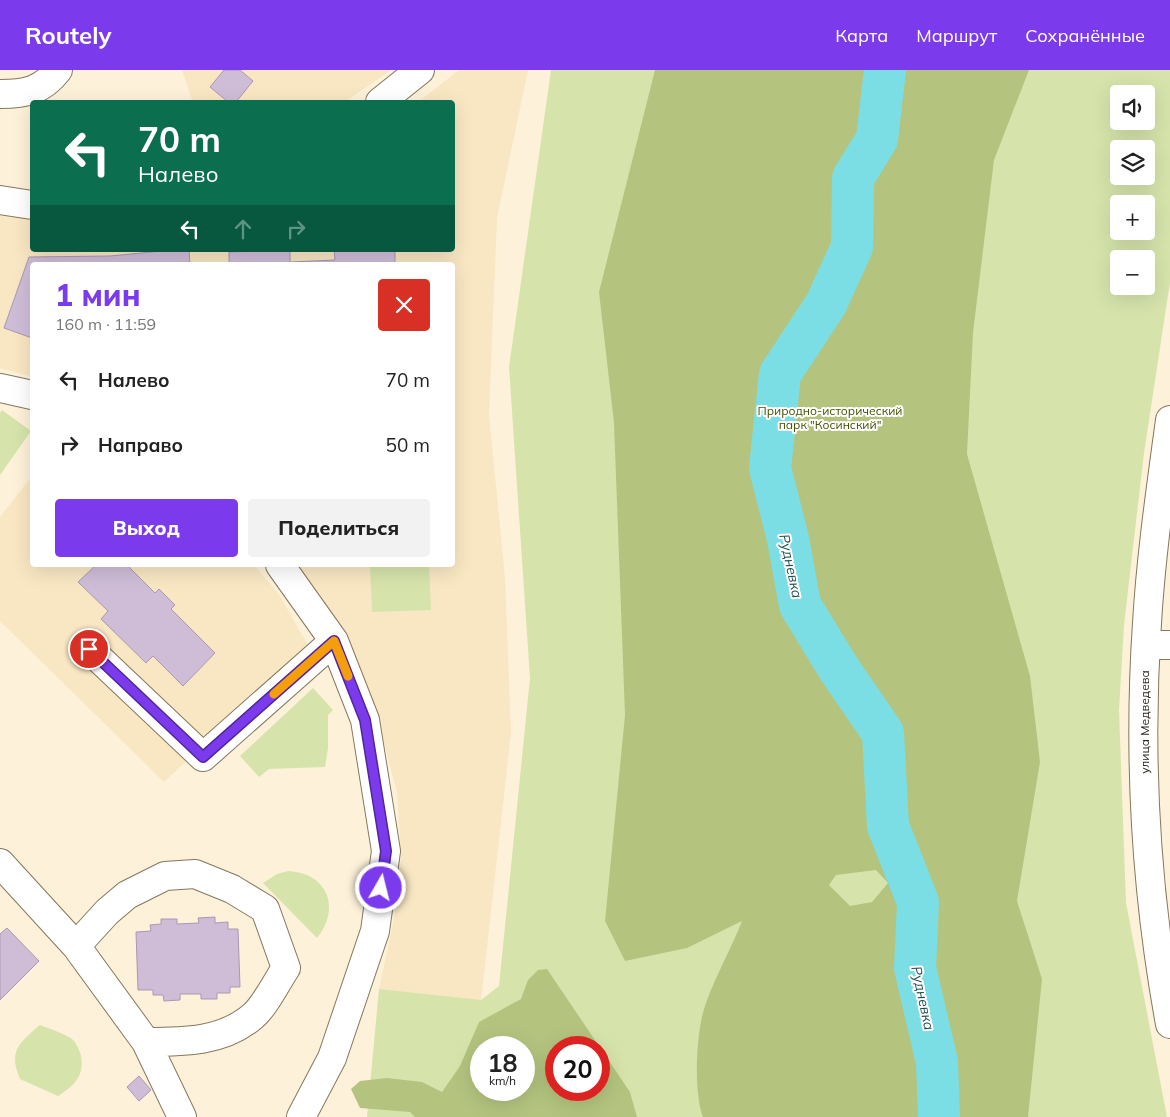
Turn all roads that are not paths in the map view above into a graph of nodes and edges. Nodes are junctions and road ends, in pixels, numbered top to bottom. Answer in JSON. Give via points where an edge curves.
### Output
{"nodes":[{"id":1,"x":58,"y":70,"type":"edge"},
{"id":2,"x":420,"y":70,"type":"edge"},
{"id":3,"x":0,"y":94,"type":"edge"},
{"id":4,"x":382,"y":100,"type":"edge"},
{"id":5,"x":0,"y":200,"type":"edge"},
{"id":6,"x":30,"y":205,"type":"edge"},
{"id":7,"x":0,"y":388,"type":"edge"},
{"id":8,"x":30,"y":395,"type":"edge"},
{"id":9,"x":1170,"y":420,"type":"edge"},
{"id":10,"x":1166,"y":481,"type":"edge"},
{"id":11,"x":281,"y":567,"type":"edge"},
{"id":12,"x":334,"y":641,"type":"junction"},
{"id":13,"x":1158,"y":645,"type":"edge"},
{"id":14,"x":89,"y":649,"type":"dead end"},
{"id":15,"x":0,"y":864,"type":"edge"},
{"id":16,"x":76,"y":946,"type":"junction"},
{"id":17,"x":1170,"y":1024,"type":"edge"},
{"id":18,"x":146,"y":1042,"type":"junction"},
{"id":19,"x":182,"y":1117,"type":"edge"},
{"id":20,"x":301,"y":1117,"type":"edge"}],
"edges":[{"from":1,"to":3,"type":"street","via":[[49,81],[24,94]]},
{"from":2,"to":4,"type":"street"},
{"from":5,"to":6,"type":"street"},
{"from":7,"to":8,"type":"street"},
{"from":9,"to":10,"type":"street","name":"улица Медведева"},
{"from":10,"to":13,"type":"street","name":"улица Медведева"},
{"from":11,"to":12,"type":"street"},
{"from":12,"to":14,"type":"street","via":[[203,757]]},
{"from":12,"to":20,"type":"street","via":[[365,720],[386,851],[380,942],[332,1058]]},
{"from":13,"to":17,"type":"street","name":"улица Медведева","via":[[1146,790],[1161,976]]},
{"from":15,"to":16,"type":"street"},
{"from":16,"to":18,"type":"street"},
{"from":16,"to":18,"type":"street","via":[[127,895],[165,876],[201,876],[232,889],[265,909],[286,968],[254,1015],[230,1030],[195,1042]]},
{"from":18,"to":19,"type":"street"}]}
